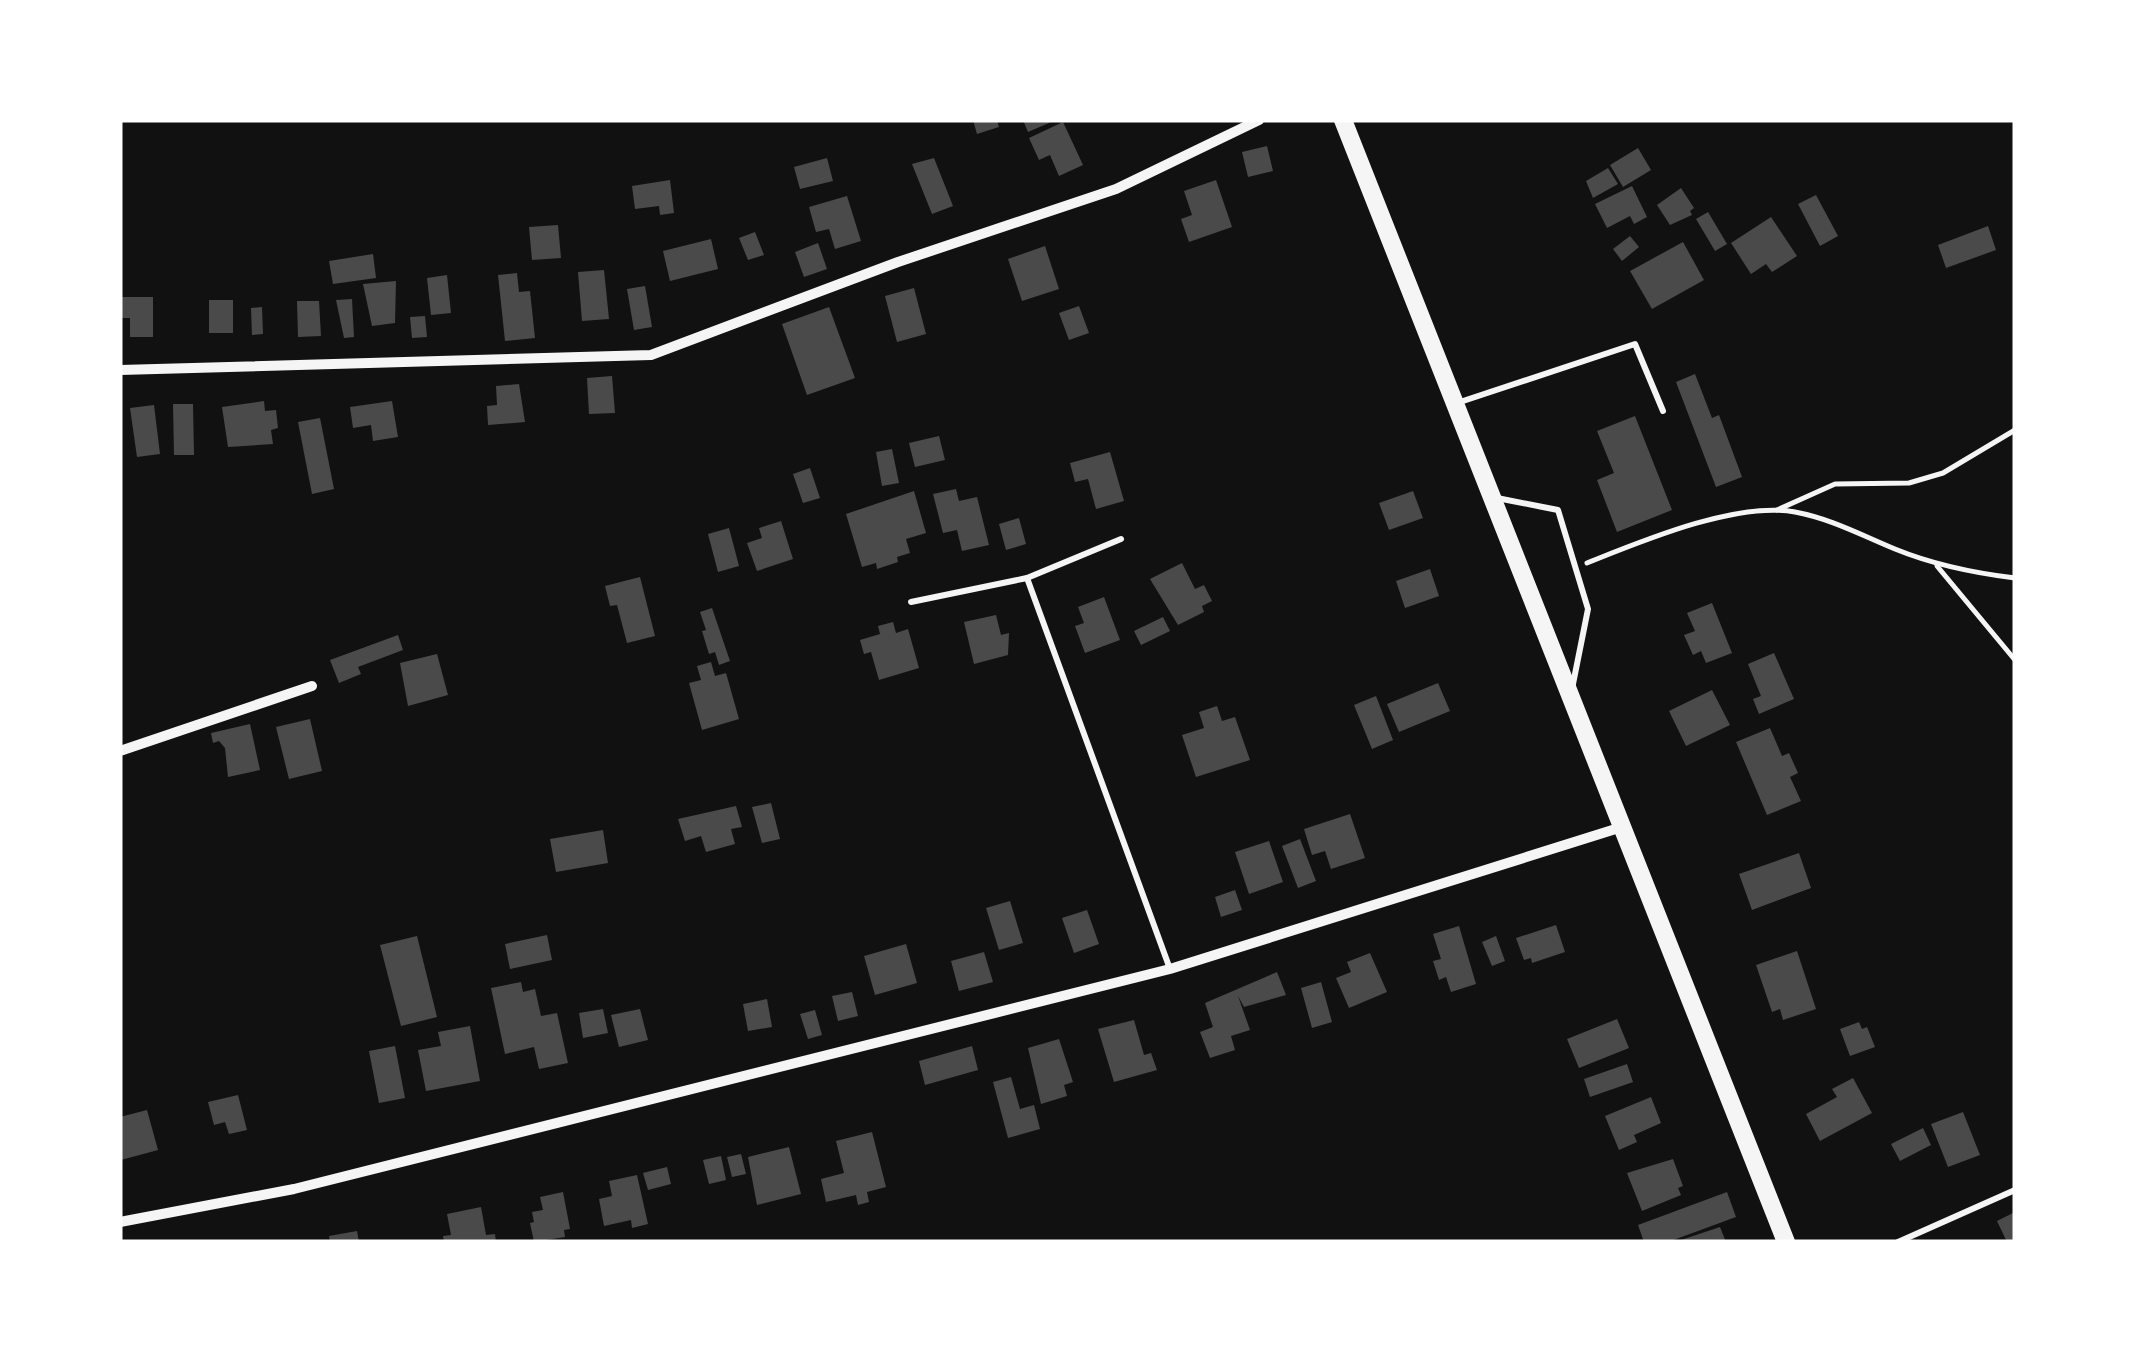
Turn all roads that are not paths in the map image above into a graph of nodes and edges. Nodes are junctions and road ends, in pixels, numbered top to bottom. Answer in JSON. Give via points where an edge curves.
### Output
{"nodes":[{"id":1,"x":1259,"y":120,"type":"edge"},
{"id":2,"x":1342,"y":120,"type":"edge"},
{"id":3,"x":120,"y":370,"type":"edge"},
{"id":4,"x":1456,"y":404,"type":"junction"},
{"id":5,"x":1663,"y":411,"type":"dead end"},
{"id":6,"x":1491,"y":496,"type":"junction"},
{"id":7,"x":1122,"y":539,"type":"dead end"},
{"id":8,"x":1027,"y":578,"type":"junction"},
{"id":9,"x":911,"y":602,"type":"dead end"},
{"id":10,"x":312,"y":686,"type":"dead end"},
{"id":11,"x":1571,"y":697,"type":"junction"},
{"id":12,"x":120,"y":751,"type":"edge"},
{"id":13,"x":1622,"y":827,"type":"junction"},
{"id":14,"x":1170,"y":968,"type":"junction"},
{"id":15,"x":2015,"y":1190,"type":"edge"},
{"id":16,"x":120,"y":1222,"type":"edge"},
{"id":17,"x":1786,"y":1242,"type":"edge"},
{"id":18,"x":1898,"y":1242,"type":"edge"}],
"edges":[{"from":1,"to":3,"type":"street","via":[[1116,189],[651,355]]},
{"from":2,"to":4,"type":"main road"},
{"from":4,"to":5,"type":"lane","via":[[1635,344]]},
{"from":4,"to":6,"type":"main road"},
{"from":6,"to":11,"type":"main road"},
{"from":6,"to":11,"type":"lane","via":[[1558,510],[1588,609]]},
{"from":7,"to":8,"type":"lane"},
{"from":8,"to":9,"type":"lane"},
{"from":8,"to":14,"type":"lane"},
{"from":10,"to":12,"type":"street"},
{"from":11,"to":13,"type":"main road"},
{"from":13,"to":14,"type":"street"},
{"from":13,"to":17,"type":"main road"},
{"from":14,"to":16,"type":"street","via":[[294,1189]]},
{"from":15,"to":18,"type":"lane"}]}
